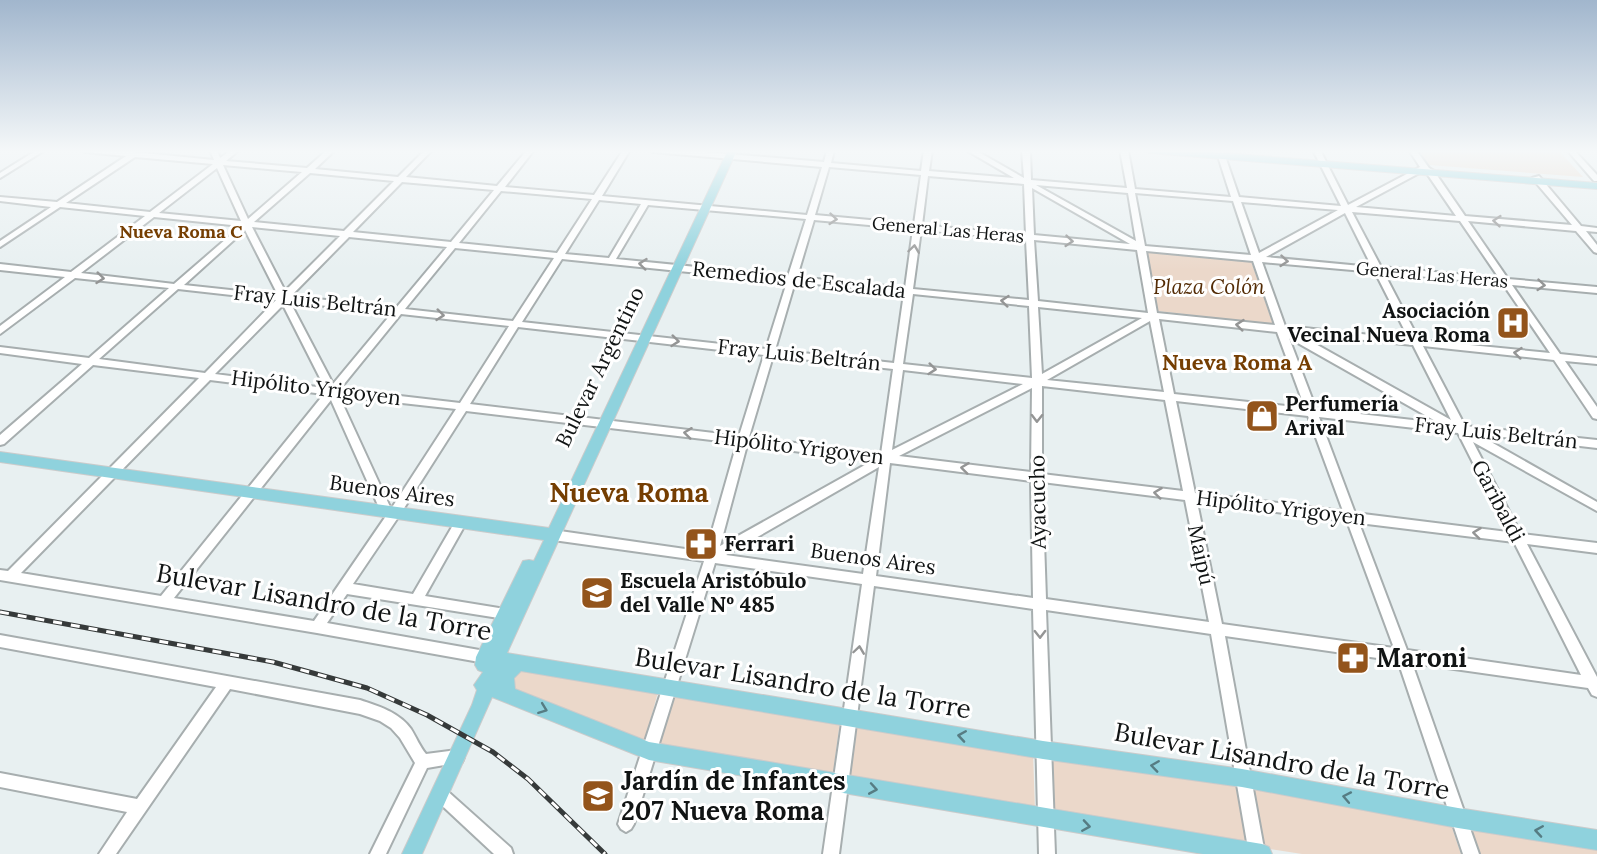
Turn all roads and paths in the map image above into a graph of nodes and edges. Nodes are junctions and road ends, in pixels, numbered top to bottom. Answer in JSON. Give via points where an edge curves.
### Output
{"nodes":[{"id":1,"x":82,"y":190,"type":"edge"},
{"id":2,"x":184,"y":190,"type":"edge"},
{"id":3,"x":231,"y":190,"type":"edge"},
{"id":4,"x":286,"y":190,"type":"edge"},
{"id":5,"x":389,"y":190,"type":"edge"},
{"id":6,"x":498,"y":190,"type":"edge"},
{"id":7,"x":508,"y":190,"type":"edge"},
{"id":8,"x":601,"y":190,"type":"edge"},
{"id":9,"x":713,"y":190,"type":"edge"},
{"id":10,"x":819,"y":190,"type":"edge"},
{"id":11,"x":923,"y":190,"type":"edge"},
{"id":12,"x":1026,"y":190,"type":"edge"},
{"id":13,"x":1040,"y":190,"type":"edge"},
{"id":14,"x":1132,"y":190,"type":"joint"},
{"id":15,"x":1233,"y":190,"type":"edge"},
{"id":16,"x":1337,"y":190,"type":"edge"},
{"id":17,"x":1384,"y":190,"type":"edge"},
{"id":18,"x":1439,"y":190,"type":"edge"},
{"id":19,"x":1546,"y":190,"type":"edge"},
{"id":20,"x":596,"y":198,"type":"junction"},
{"id":21,"x":1236,"y":199,"type":"junction"},
{"id":22,"x":0,"y":200,"type":"edge"},
{"id":23,"x":646,"y":202,"type":"junction"},
{"id":24,"x":59,"y":205,"type":"junction"},
{"id":25,"x":704,"y":208,"type":"junction"},
{"id":26,"x":1346,"y":208,"type":"junction"},
{"id":27,"x":152,"y":215,"type":"junction"},
{"id":28,"x":810,"y":217,"type":"junction"},
{"id":29,"x":1462,"y":218,"type":"junction"},
{"id":30,"x":246,"y":224,"type":"junction"},
{"id":31,"x":917,"y":227,"type":"junction"},
{"id":32,"x":1579,"y":228,"type":"junction"},
{"id":33,"x":1597,"y":230,"type":"edge"},
{"id":34,"x":346,"y":234,"type":"junction"},
{"id":35,"x":1029,"y":237,"type":"junction"},
{"id":36,"x":0,"y":245,"type":"edge"},
{"id":37,"x":453,"y":245,"type":"junction"},
{"id":38,"x":1141,"y":248,"type":"junction"},
{"id":39,"x":1597,"y":250,"type":"edge"},
{"id":40,"x":557,"y":256,"type":"junction"},
{"id":41,"x":1256,"y":258,"type":"junction"},
{"id":42,"x":612,"y":261,"type":"junction"},
{"id":43,"x":0,"y":267,"type":"edge"},
{"id":44,"x":676,"y":268,"type":"junction"},
{"id":45,"x":1378,"y":270,"type":"junction"},
{"id":46,"x":74,"y":275,"type":"junction"},
{"id":47,"x":792,"y":279,"type":"junction"},
{"id":48,"x":1505,"y":281,"type":"junction"},
{"id":49,"x":176,"y":286,"type":"junction"},
{"id":50,"x":1597,"y":290,"type":"edge"},
{"id":51,"x":908,"y":291,"type":"junction"},
{"id":52,"x":284,"y":297,"type":"junction"},
{"id":53,"x":1033,"y":304,"type":"junction"},
{"id":54,"x":400,"y":311,"type":"junction"},
{"id":55,"x":1153,"y":315,"type":"junction"},
{"id":56,"x":514,"y":324,"type":"junction"},
{"id":57,"x":1281,"y":329,"type":"junction"},
{"id":58,"x":0,"y":331,"type":"edge"},
{"id":59,"x":642,"y":337,"type":"junction"},
{"id":60,"x":1416,"y":343,"type":"junction"},
{"id":61,"x":0,"y":350,"type":"edge"},
{"id":62,"x":771,"y":352,"type":"junction"},
{"id":63,"x":1557,"y":357,"type":"junction"},
{"id":64,"x":91,"y":360,"type":"junction"},
{"id":65,"x":1597,"y":361,"type":"edge"},
{"id":66,"x":898,"y":366,"type":"junction"},
{"id":67,"x":208,"y":375,"type":"junction"},
{"id":68,"x":1037,"y":381,"type":"junction"},
{"id":69,"x":332,"y":392,"type":"junction"},
{"id":70,"x":1168,"y":396,"type":"junction"},
{"id":71,"x":463,"y":405,"type":"junction"},
{"id":72,"x":1313,"y":412,"type":"junction"},
{"id":73,"x":1597,"y":415,"type":"edge"},
{"id":74,"x":602,"y":423,"type":"junction"},
{"id":75,"x":1460,"y":430,"type":"junction"},
{"id":76,"x":743,"y":440,"type":"junction"},
{"id":77,"x":0,"y":441,"type":"edge"},
{"id":78,"x":1597,"y":444,"type":"edge"},
{"id":79,"x":0,"y":457,"type":"edge"},
{"id":80,"x":885,"y":458,"type":"junction"},
{"id":81,"x":111,"y":472,"type":"junction"},
{"id":82,"x":1036,"y":477,"type":"junction"},
{"id":83,"x":253,"y":493,"type":"junction"},
{"id":84,"x":1189,"y":497,"type":"junction"},
{"id":85,"x":1597,"y":507,"type":"edge"},
{"id":86,"x":391,"y":512,"type":"junction"},
{"id":87,"x":1350,"y":517,"type":"junction"},
{"id":88,"x":460,"y":523,"type":"junction"},
{"id":89,"x":549,"y":535,"type":"junction"},
{"id":90,"x":1517,"y":538,"type":"junction"},
{"id":91,"x":1597,"y":548,"type":"edge"},
{"id":92,"x":711,"y":557,"type":"junction"},
{"id":93,"x":5,"y":576,"type":"edge"},
{"id":94,"x":869,"y":580,"type":"junction"},
{"id":95,"x":344,"y":588,"type":"junction"},
{"id":96,"x":417,"y":599,"type":"junction"},
{"id":97,"x":164,"y":602,"type":"junction"},
{"id":98,"x":1040,"y":604,"type":"junction"},
{"id":99,"x":505,"y":614,"type":"junction"},
{"id":100,"x":317,"y":627,"type":"junction"},
{"id":101,"x":1217,"y":629,"type":"junction"},
{"id":102,"x":0,"y":641,"type":"edge"},
{"id":103,"x":1403,"y":656,"type":"junction"},
{"id":104,"x":490,"y":658,"type":"junction"},
{"id":105,"x":518,"y":663,"type":"junction"},
{"id":106,"x":227,"y":682,"type":"junction"},
{"id":107,"x":485,"y":686,"type":"junction"},
{"id":108,"x":1596,"y":686,"type":"edge"},
{"id":109,"x":668,"y":688,"type":"junction"},
{"id":110,"x":509,"y":696,"type":"junction"},
{"id":111,"x":850,"y":718,"type":"junction"},
{"id":112,"x":1043,"y":750,"type":"junction"},
{"id":113,"x":649,"y":751,"type":"junction"},
{"id":114,"x":457,"y":757,"type":"junction"},
{"id":115,"x":423,"y":762,"type":"junction"},
{"id":116,"x":1242,"y":778,"type":"junction"},
{"id":117,"x":0,"y":780,"type":"edge"},
{"id":118,"x":841,"y":783,"type":"junction"},
{"id":119,"x":440,"y":794,"type":"junction"},
{"id":120,"x":141,"y":807,"type":"junction"},
{"id":121,"x":1458,"y":818,"type":"junction"},
{"id":122,"x":1046,"y":819,"type":"junction"},
{"id":123,"x":626,"y":824,"type":"dead end"},
{"id":124,"x":1597,"y":840,"type":"edge"},
{"id":125,"x":107,"y":854,"type":"edge"},
{"id":126,"x":378,"y":854,"type":"edge"},
{"id":127,"x":412,"y":854,"type":"edge"},
{"id":128,"x":505,"y":854,"type":"edge"},
{"id":129,"x":831,"y":854,"type":"edge"},
{"id":130,"x":1047,"y":854,"type":"edge"},
{"id":131,"x":1258,"y":854,"type":"edge"},
{"id":132,"x":1471,"y":854,"type":"edge"}],
"edges":[{"from":1,"to":24,"type":"street"},
{"from":2,"to":27,"type":"street"},
{"from":3,"to":30,"type":"street"},
{"from":4,"to":30,"type":"street"},
{"from":5,"to":34,"type":"street"},
{"from":6,"to":37,"type":"street"},
{"from":7,"to":20,"type":"street","name":"General Las Heras"},
{"from":8,"to":20,"type":"street"},
{"from":9,"to":25,"type":"main road","name":"Bulevar Argentino"},
{"from":10,"to":28,"type":"street"},
{"from":11,"to":31,"type":"street"},
{"from":12,"to":35,"type":"street","name":"Ayacucho"},
{"from":13,"to":38,"type":"street"},
{"from":14,"to":21,"type":"street"},
{"from":14,"to":38,"type":"street","name":"Maipú"},
{"from":15,"to":21,"type":"street"},
{"from":16,"to":26,"type":"street","name":"Garibaldi"},
{"from":17,"to":26,"type":"street"},
{"from":18,"to":29,"type":"street"},
{"from":19,"to":32,"type":"street"},
{"from":20,"to":23,"type":"street","name":"General Las Heras"},
{"from":20,"to":40,"type":"street"},
{"from":21,"to":26,"type":"street"},
{"from":21,"to":41,"type":"street"},
{"from":22,"to":24,"type":"street","name":"Remedios de Escalada"},
{"from":23,"to":25,"type":"street","name":"General Las Heras"},
{"from":23,"to":42,"type":"street"},
{"from":24,"to":27,"type":"street","name":"Remedios de Escalada"},
{"from":24,"to":36,"type":"street"},
{"from":25,"to":28,"type":"street","name":"General Las Heras"},
{"from":25,"to":44,"type":"main road","name":"Bulevar Argentino"},
{"from":26,"to":29,"type":"street"},
{"from":26,"to":41,"type":"street"},
{"from":26,"to":45,"type":"street","name":"Garibaldi"},
{"from":27,"to":30,"type":"street","name":"Remedios de Escalada"},
{"from":27,"to":46,"type":"street"},
{"from":28,"to":31,"type":"street","name":"General Las Heras","one_way":true},
{"from":28,"to":47,"type":"street"},
{"from":32,"to":29,"type":"street","one_way":true},
{"from":29,"to":48,"type":"street"},
{"from":30,"to":34,"type":"street","name":"Remedios de Escalada"},
{"from":30,"to":49,"type":"street"},
{"from":30,"to":52,"type":"street"},
{"from":31,"to":35,"type":"street","name":"General Las Heras"},
{"from":51,"to":31,"type":"street","one_way":true},
{"from":32,"to":33,"type":"street"},
{"from":32,"to":39,"type":"street"},
{"from":34,"to":37,"type":"street","name":"Remedios de Escalada"},
{"from":34,"to":52,"type":"street"},
{"from":35,"to":38,"type":"street","name":"General Las Heras","one_way":true},
{"from":35,"to":53,"type":"street","name":"Ayacucho"},
{"from":37,"to":40,"type":"street","name":"Remedios de Escalada"},
{"from":37,"to":54,"type":"street"},
{"from":38,"to":41,"type":"street","name":"General Las Heras"},
{"from":38,"to":55,"type":"street","name":"Maipú"},
{"from":40,"to":42,"type":"street","name":"Remedios de Escalada"},
{"from":40,"to":56,"type":"street"},
{"from":41,"to":45,"type":"street","name":"General Las Heras","one_way":true},
{"from":41,"to":57,"type":"street"},
{"from":44,"to":42,"type":"street","name":"Remedios de Escalada","one_way":true},
{"from":43,"to":46,"type":"street","name":"Fray Luis Beltrán"},
{"from":44,"to":47,"type":"street","name":"Remedios de Escalada"},
{"from":44,"to":59,"type":"main road","name":"Bulevar Argentino"},
{"from":45,"to":48,"type":"street","name":"General Las Heras"},
{"from":45,"to":60,"type":"street","name":"Garibaldi"},
{"from":46,"to":49,"type":"street","name":"Fray Luis Beltrán","one_way":true},
{"from":46,"to":58,"type":"street"},
{"from":47,"to":51,"type":"street","name":"Remedios de Escalada"},
{"from":47,"to":62,"type":"street"},
{"from":48,"to":50,"type":"street","name":"General Las Heras","one_way":true},
{"from":48,"to":63,"type":"street"},
{"from":49,"to":52,"type":"street","name":"Fray Luis Beltrán"},
{"from":49,"to":64,"type":"street"},
{"from":53,"to":51,"type":"street","name":"Remedios de Escalada","one_way":true},
{"from":51,"to":66,"type":"street"},
{"from":52,"to":54,"type":"street","name":"Fray Luis Beltrán"},
{"from":52,"to":67,"type":"street"},
{"from":52,"to":69,"type":"street"},
{"from":53,"to":55,"type":"street","name":"Remedios de Escalada"},
{"from":53,"to":68,"type":"street","name":"Ayacucho"},
{"from":54,"to":56,"type":"street","name":"Fray Luis Beltrán","one_way":true},
{"from":54,"to":69,"type":"street"},
{"from":57,"to":55,"type":"street","name":"Remedios de Escalada","one_way":true},
{"from":55,"to":68,"type":"street"},
{"from":55,"to":70,"type":"street","name":"Maipú"},
{"from":56,"to":59,"type":"street","name":"Fray Luis Beltrán"},
{"from":56,"to":71,"type":"street"},
{"from":57,"to":60,"type":"street","name":"Remedios de Escalada"},
{"from":57,"to":72,"type":"street"},
{"from":57,"to":75,"type":"street"},
{"from":59,"to":62,"type":"street","name":"Fray Luis Beltrán","one_way":true},
{"from":59,"to":74,"type":"main road","name":"Bulevar Argentino"},
{"from":63,"to":60,"type":"street","name":"Remedios de Escalada","one_way":true},
{"from":60,"to":75,"type":"street","name":"Garibaldi"},
{"from":61,"to":64,"type":"street","name":"Hipólito Yrigoyen"},
{"from":62,"to":66,"type":"street","name":"Fray Luis Beltrán"},
{"from":62,"to":76,"type":"street"},
{"from":63,"to":65,"type":"street","name":"Remedios de Escalada"},
{"from":63,"to":73,"type":"street"},
{"from":64,"to":67,"type":"street","name":"Hipólito Yrigoyen"},
{"from":64,"to":77,"type":"street"},
{"from":66,"to":68,"type":"street","name":"Fray Luis Beltrán","one_way":true},
{"from":66,"to":80,"type":"street"},
{"from":67,"to":69,"type":"street","name":"Hipólito Yrigoyen"},
{"from":67,"to":81,"type":"street"},
{"from":68,"to":70,"type":"street","name":"Fray Luis Beltrán"},
{"from":68,"to":80,"type":"street"},
{"from":68,"to":82,"type":"street","name":"Ayacucho","one_way":true},
{"from":69,"to":71,"type":"street","name":"Hipólito Yrigoyen"},
{"from":69,"to":83,"type":"street"},
{"from":69,"to":86,"type":"street"},
{"from":70,"to":72,"type":"street","name":"Fray Luis Beltrán"},
{"from":70,"to":84,"type":"street","name":"Maipú"},
{"from":71,"to":74,"type":"street","name":"Hipólito Yrigoyen"},
{"from":71,"to":86,"type":"street"},
{"from":72,"to":75,"type":"street","name":"Fray Luis Beltrán"},
{"from":72,"to":87,"type":"street"},
{"from":76,"to":74,"type":"street","name":"Hipólito Yrigoyen","one_way":true},
{"from":74,"to":89,"type":"main road","name":"Bulevar Argentino"},
{"from":75,"to":78,"type":"street","name":"Fray Luis Beltrán"},
{"from":75,"to":85,"type":"street"},
{"from":75,"to":90,"type":"street","name":"Garibaldi"},
{"from":76,"to":80,"type":"street","name":"Hipólito Yrigoyen"},
{"from":76,"to":92,"type":"street"},
{"from":79,"to":81,"type":"main road","name":"Buenos Aires"},
{"from":82,"to":80,"type":"street","name":"Hipólito Yrigoyen","one_way":true},
{"from":80,"to":92,"type":"street"},
{"from":80,"to":94,"type":"street"},
{"from":81,"to":83,"type":"main road","name":"Buenos Aires"},
{"from":81,"to":93,"type":"street"},
{"from":84,"to":82,"type":"street","name":"Hipólito Yrigoyen","one_way":true},
{"from":82,"to":98,"type":"street","name":"Ayacucho"},
{"from":83,"to":86,"type":"main road","name":"Buenos Aires"},
{"from":83,"to":97,"type":"street"},
{"from":84,"to":87,"type":"street","name":"Hipólito Yrigoyen"},
{"from":84,"to":101,"type":"street","name":"Maipú"},
{"from":86,"to":88,"type":"main road","name":"Buenos Aires"},
{"from":86,"to":95,"type":"street"},
{"from":90,"to":87,"type":"street","name":"Hipólito Yrigoyen","one_way":true},
{"from":87,"to":103,"type":"street"},
{"from":88,"to":89,"type":"main road","name":"Buenos Aires"},
{"from":88,"to":96,"type":"street"},
{"from":89,"to":92,"type":"street","name":"Buenos Aires"},
{"from":89,"to":99,"type":"main road","name":"Bulevar Argentino"},
{"from":89,"to":104,"type":"main road","name":"Bulevar Argentino"},
{"from":90,"to":91,"type":"street","name":"Hipólito Yrigoyen"},
{"from":90,"to":108,"type":"street","name":"Garibaldi"},
{"from":92,"to":94,"type":"street","name":"Buenos Aires"},
{"from":92,"to":109,"type":"street"},
{"from":93,"to":97,"type":"street","name":"Bulevar Lisandro de la Torre"},
{"from":94,"to":98,"type":"street","name":"Buenos Aires"},
{"from":111,"to":94,"type":"street","one_way":true},
{"from":95,"to":96,"type":"street"},
{"from":95,"to":100,"type":"street"},
{"from":96,"to":99,"type":"street"},
{"from":97,"to":100,"type":"street","name":"Bulevar Lisandro de la Torre"},
{"from":98,"to":101,"type":"street","name":"Buenos Aires"},
{"from":98,"to":112,"type":"street","name":"Ayacucho","one_way":true},
{"from":99,"to":104,"type":"main road","name":"Bulevar Argentino"},
{"from":100,"to":104,"type":"street","name":"Bulevar Lisandro de la Torre"},
{"from":101,"to":103,"type":"street","name":"Buenos Aires"},
{"from":101,"to":116,"type":"street","name":"Maipú"},
{"from":102,"to":106,"type":"street"},
{"from":103,"to":108,"type":"street","name":"Buenos Aires"},
{"from":103,"to":121,"type":"street"},
{"from":104,"to":105,"type":"main road","name":"Bulevar Lisandro de la Torre"},
{"from":104,"to":107,"type":"main road","name":"Bulevar Argentino"},
{"from":105,"to":109,"type":"main road","name":"Bulevar Lisandro de la Torre"},
{"from":105,"to":110,"type":"main road","via":[[505,676],[504,687]]},
{"from":106,"to":115,"type":"street","via":[[380,712],[398,724]]},
{"from":106,"to":120,"type":"street"},
{"from":107,"to":110,"type":"main road"},
{"from":107,"to":114,"type":"main road","name":"Bulevar Argentino"},
{"from":109,"to":111,"type":"main road","name":"Bulevar Lisandro de la Torre"},
{"from":109,"to":113,"type":"street"},
{"from":110,"to":113,"type":"main road","one_way":true},
{"from":112,"to":111,"type":"main road","name":"Bulevar Lisandro de la Torre","one_way":true},
{"from":111,"to":118,"type":"street"},
{"from":116,"to":112,"type":"main road","name":"Bulevar Lisandro de la Torre","one_way":true},
{"from":112,"to":122,"type":"street","name":"Ayacucho"},
{"from":113,"to":118,"type":"main road"},
{"from":113,"to":123,"type":"street"},
{"from":114,"to":115,"type":"street"},
{"from":114,"to":119,"type":"main road","name":"Bulevar Argentino"},
{"from":115,"to":126,"type":"street"},
{"from":121,"to":116,"type":"main road","name":"Bulevar Lisandro de la Torre","one_way":true},
{"from":116,"to":131,"type":"street","name":"Maipú"},
{"from":117,"to":120,"type":"street"},
{"from":118,"to":122,"type":"main road","one_way":true},
{"from":118,"to":129,"type":"street"},
{"from":119,"to":127,"type":"main road","name":"Bulevar Argentino"},
{"from":119,"to":128,"type":"street"},
{"from":120,"to":125,"type":"street"},
{"from":124,"to":121,"type":"main road","name":"Bulevar Lisandro de la Torre","one_way":true},
{"from":121,"to":132,"type":"street"},
{"from":122,"to":130,"type":"street","name":"Ayacucho"},
{"from":122,"to":131,"type":"main road","one_way":true}]}
